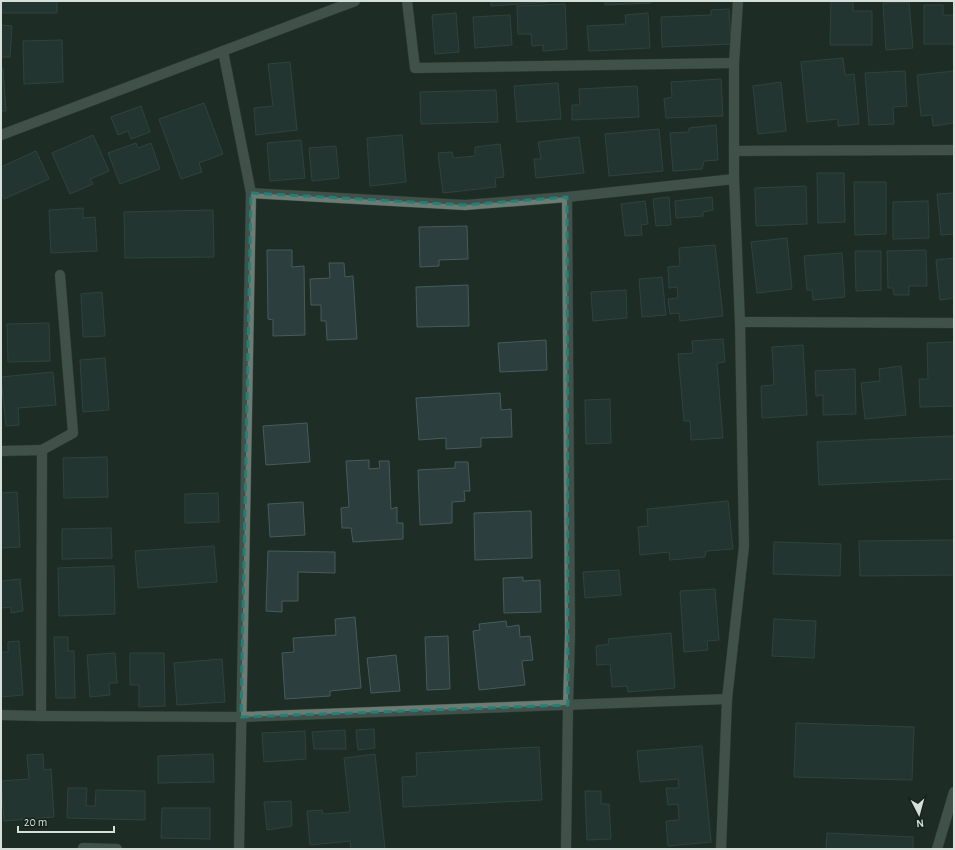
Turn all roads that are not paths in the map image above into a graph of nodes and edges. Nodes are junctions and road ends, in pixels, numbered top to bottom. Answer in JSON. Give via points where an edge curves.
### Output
{"nodes":[{"id":1,"x":407,"y":1,"type":"edge"},
{"id":2,"x":738,"y":1,"type":"edge"},
{"id":3,"x":352,"y":2,"type":"edge"},
{"id":4,"x":223,"y":51,"type":"junction"},
{"id":5,"x":734,"y":63,"type":"junction"},
{"id":6,"x":1,"y":135,"type":"edge"},
{"id":7,"x":954,"y":150,"type":"edge"},
{"id":8,"x":734,"y":151,"type":"junction"},
{"id":9,"x":734,"y":179,"type":"junction"},
{"id":10,"x":252,"y":193,"type":"junction"},
{"id":11,"x":567,"y":197,"type":"junction"},
{"id":12,"x":60,"y":275,"type":"dead end"},
{"id":13,"x":740,"y":322,"type":"junction"},
{"id":14,"x":954,"y":323,"type":"edge"},
{"id":15,"x":42,"y":450,"type":"junction"},
{"id":16,"x":1,"y":451,"type":"edge"},
{"id":17,"x":727,"y":699,"type":"junction"},
{"id":18,"x":568,"y":705,"type":"junction"},
{"id":19,"x":1,"y":715,"type":"edge"},
{"id":20,"x":41,"y":716,"type":"junction"},
{"id":21,"x":241,"y":717,"type":"junction"},
{"id":22,"x":954,"y":792,"type":"edge"},
{"id":23,"x":83,"y":848,"type":"dead end"},
{"id":24,"x":117,"y":849,"type":"edge"},
{"id":25,"x":239,"y":849,"type":"edge"},
{"id":26,"x":566,"y":849,"type":"edge"},
{"id":27,"x":721,"y":849,"type":"edge"},
{"id":28,"x":937,"y":849,"type":"edge"}],
"edges":[{"from":1,"to":5,"type":"street","via":[[415,68]]},
{"from":2,"to":5,"type":"street"},
{"from":3,"to":4,"type":"street"},
{"from":4,"to":6,"type":"street"},
{"from":4,"to":10,"type":"street"},
{"from":5,"to":8,"type":"street"},
{"from":7,"to":8,"type":"street"},
{"from":8,"to":9,"type":"street"},
{"from":9,"to":11,"type":"street"},
{"from":9,"to":13,"type":"street"},
{"from":10,"to":11,"type":"street","via":[[465,206]]},
{"from":10,"to":21,"type":"street"},
{"from":11,"to":18,"type":"street","via":[[570,626]]},
{"from":12,"to":15,"type":"street","via":[[74,433]]},
{"from":13,"to":14,"type":"street"},
{"from":13,"to":17,"type":"street","via":[[744,546]]},
{"from":15,"to":16,"type":"street"},
{"from":15,"to":20,"type":"street"},
{"from":17,"to":18,"type":"street"},
{"from":17,"to":27,"type":"street"},
{"from":18,"to":21,"type":"street"},
{"from":18,"to":26,"type":"street"},
{"from":19,"to":20,"type":"street"},
{"from":20,"to":21,"type":"street"},
{"from":21,"to":25,"type":"street"},
{"from":22,"to":28,"type":"street"},
{"from":23,"to":24,"type":"street"}]}
